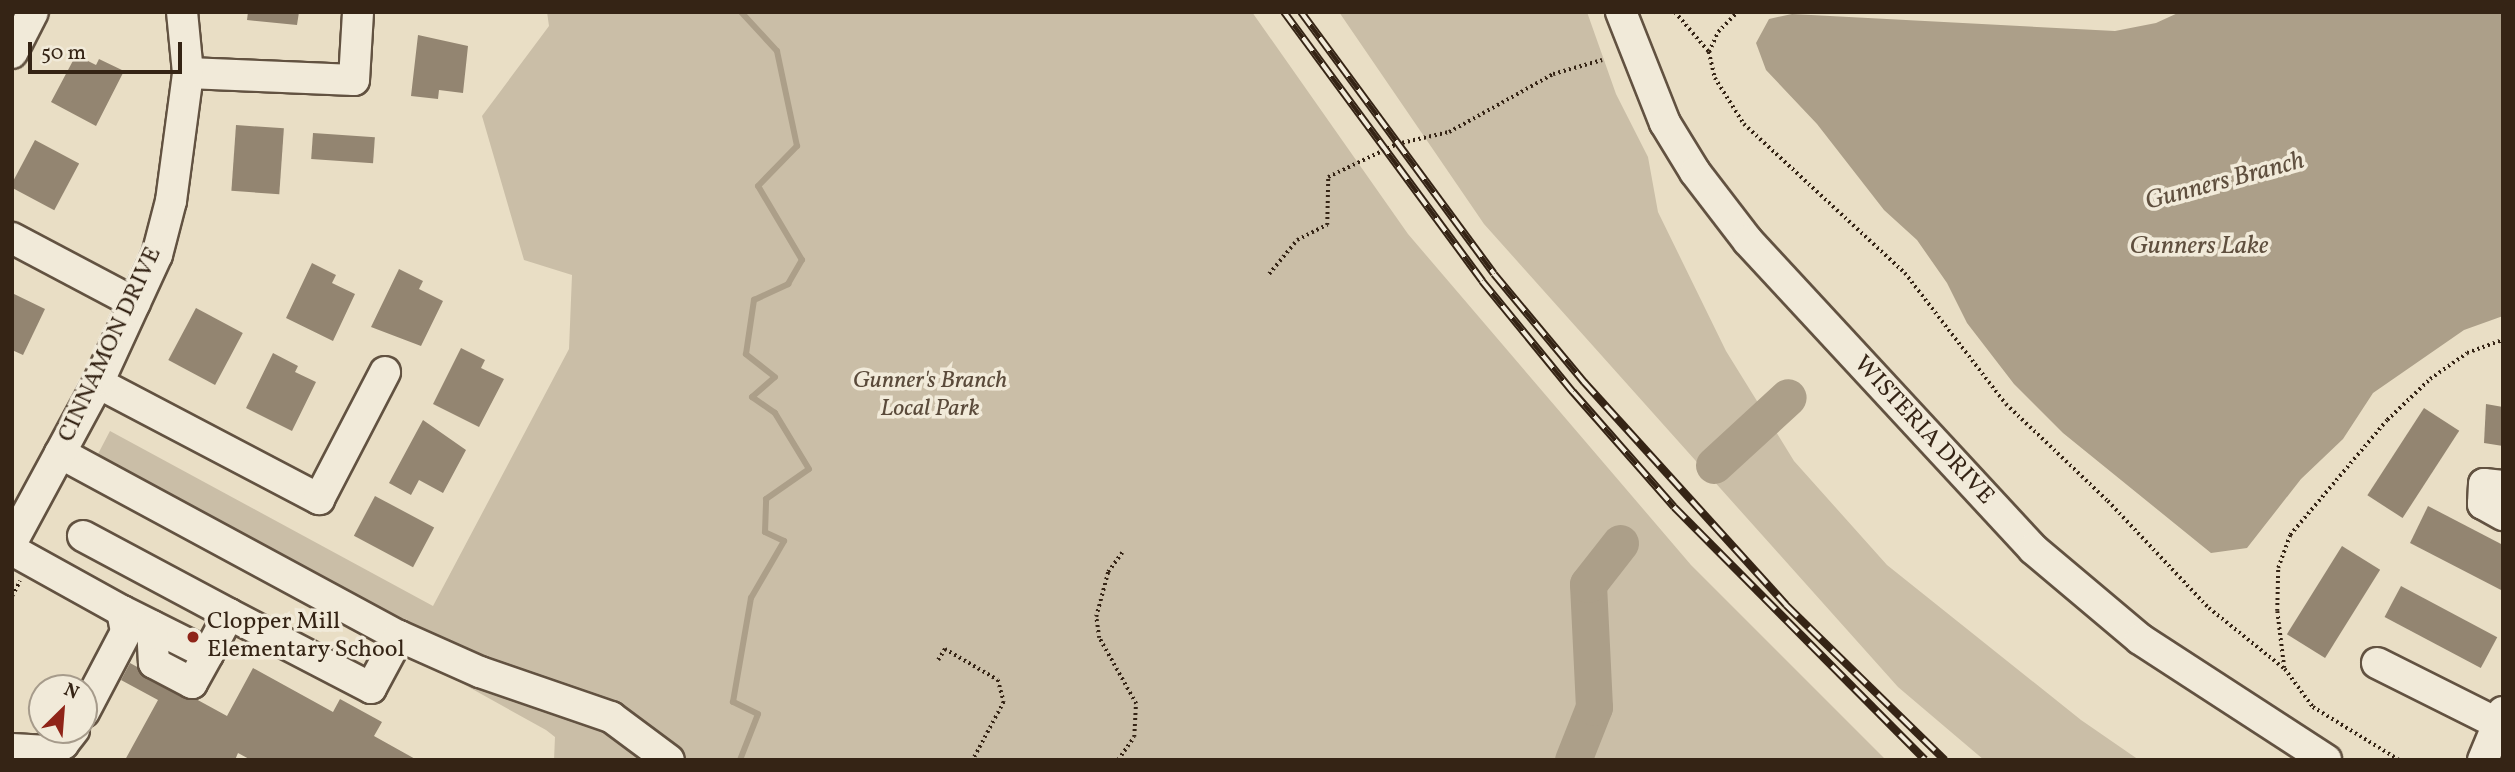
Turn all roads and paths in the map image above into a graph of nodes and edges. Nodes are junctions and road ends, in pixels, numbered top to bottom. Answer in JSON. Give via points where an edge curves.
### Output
{"nodes":[{"id":1,"x":33,"y":12,"type":"edge"},
{"id":2,"x":182,"y":12,"type":"edge"},
{"id":3,"x":358,"y":12,"type":"edge"},
{"id":4,"x":1620,"y":12,"type":"edge"},
{"id":5,"x":1675,"y":12,"type":"edge"},
{"id":6,"x":1737,"y":12,"type":"edge"},
{"id":7,"x":1709,"y":52,"type":"junction"},
{"id":8,"x":12,"y":53,"type":"edge"},
{"id":9,"x":1602,"y":60,"type":"dead end"},
{"id":10,"x":188,"y":73,"type":"junction"},
{"id":11,"x":12,"y":238,"type":"edge"},
{"id":12,"x":1269,"y":274,"type":"dead end"},
{"id":13,"x":135,"y":303,"type":"junction"},
{"id":14,"x":2503,"y":340,"type":"edge"},
{"id":15,"x":386,"y":372,"type":"dead end"},
{"id":16,"x":98,"y":383,"type":"junction"},
{"id":17,"x":60,"y":453,"type":"junction"},
{"id":18,"x":2503,"y":486,"type":"edge"},
{"id":19,"x":2503,"y":514,"type":"edge"},
{"id":20,"x":83,"y":536,"type":"dead end"},
{"id":21,"x":12,"y":542,"type":"edge"},
{"id":22,"x":12,"y":550,"type":"edge"},
{"id":23,"x":1122,"y":552,"type":"dead end"},
{"id":24,"x":122,"y":611,"type":"junction"},
{"id":25,"x":229,"y":614,"type":"junction"},
{"id":26,"x":399,"y":636,"type":"junction"},
{"id":27,"x":938,"y":660,"type":"dead end"},
{"id":28,"x":2377,"y":663,"type":"dead end"},
{"id":29,"x":2285,"y":669,"type":"junction"},
{"id":30,"x":98,"y":685,"type":"edge"},
{"id":31,"x":2501,"y":721,"type":"edge"},
{"id":32,"x":63,"y":744,"type":"edge"},
{"id":33,"x":12,"y":749,"type":"edge"},
{"id":34,"x":669,"y":760,"type":"edge"},
{"id":35,"x":973,"y":760,"type":"edge"},
{"id":36,"x":1118,"y":760,"type":"edge"},
{"id":37,"x":2326,"y":760,"type":"edge"},
{"id":38,"x":2399,"y":760,"type":"edge"},
{"id":39,"x":2483,"y":760,"type":"edge"}],
"edges":[{"from":1,"to":8,"type":"street"},
{"from":2,"to":10,"type":"street","name":"CINNAMON DRIVE"},
{"from":3,"to":10,"type":"street","via":[[354,80]]},
{"from":4,"to":37,"type":"street","name":"WISTERIA DRIVE","via":[[1665,123],[1725,212],[2033,549],[2140,639]]},
{"from":5,"to":7,"type":"path"},
{"from":6,"to":7,"type":"path","via":[[1718,32]]},
{"from":7,"to":29,"type":"path","via":[[1715,78],[1744,124],[1905,273],[2006,404],[2108,501],[2209,608]]},
{"from":9,"to":12,"type":"path","via":[[1553,74],[1449,132],[1398,144],[1328,177],[1326,225],[1297,240]]},
{"from":10,"to":13,"type":"street","name":"CINNAMON DRIVE","via":[[171,201],[157,255]]},
{"from":11,"to":13,"type":"street"},
{"from":13,"to":16,"type":"street","name":"CINNAMON DRIVE"},
{"from":14,"to":29,"type":"path","via":[[2467,353],[2430,379],[2387,420],[2290,535],[2278,568],[2277,611]]},
{"from":15,"to":16,"type":"street","via":[[320,499]]},
{"from":16,"to":17,"type":"street","name":"CINNAMON DRIVE"},
{"from":17,"to":21,"type":"street","name":"CINNAMON DRIVE"},
{"from":17,"to":26,"type":"street"},
{"from":18,"to":19,"type":"street","via":[[2484,484],[2483,504]]},
{"from":20,"to":25,"type":"street"},
{"from":22,"to":24,"type":"street"},
{"from":23,"to":36,"type":"path","via":[[1108,572],[1096,617],[1099,638],[1136,704],[1134,737]]},
{"from":24,"to":25,"type":"street","via":[[152,626],[154,663],[192,683]]},
{"from":24,"to":30,"type":"street","via":[[126,632]]},
{"from":25,"to":26,"type":"street","via":[[371,688]]},
{"from":26,"to":34,"type":"street","via":[[457,663],[611,717]]},
{"from":27,"to":35,"type":"path","via":[[945,649],[998,680],[1004,702]]},
{"from":28,"to":31,"type":"street"},
{"from":29,"to":38,"type":"path","via":[[2313,707]]},
{"from":31,"to":39,"type":"street"},
{"from":32,"to":33,"type":"street","via":[[48,751]]}]}
